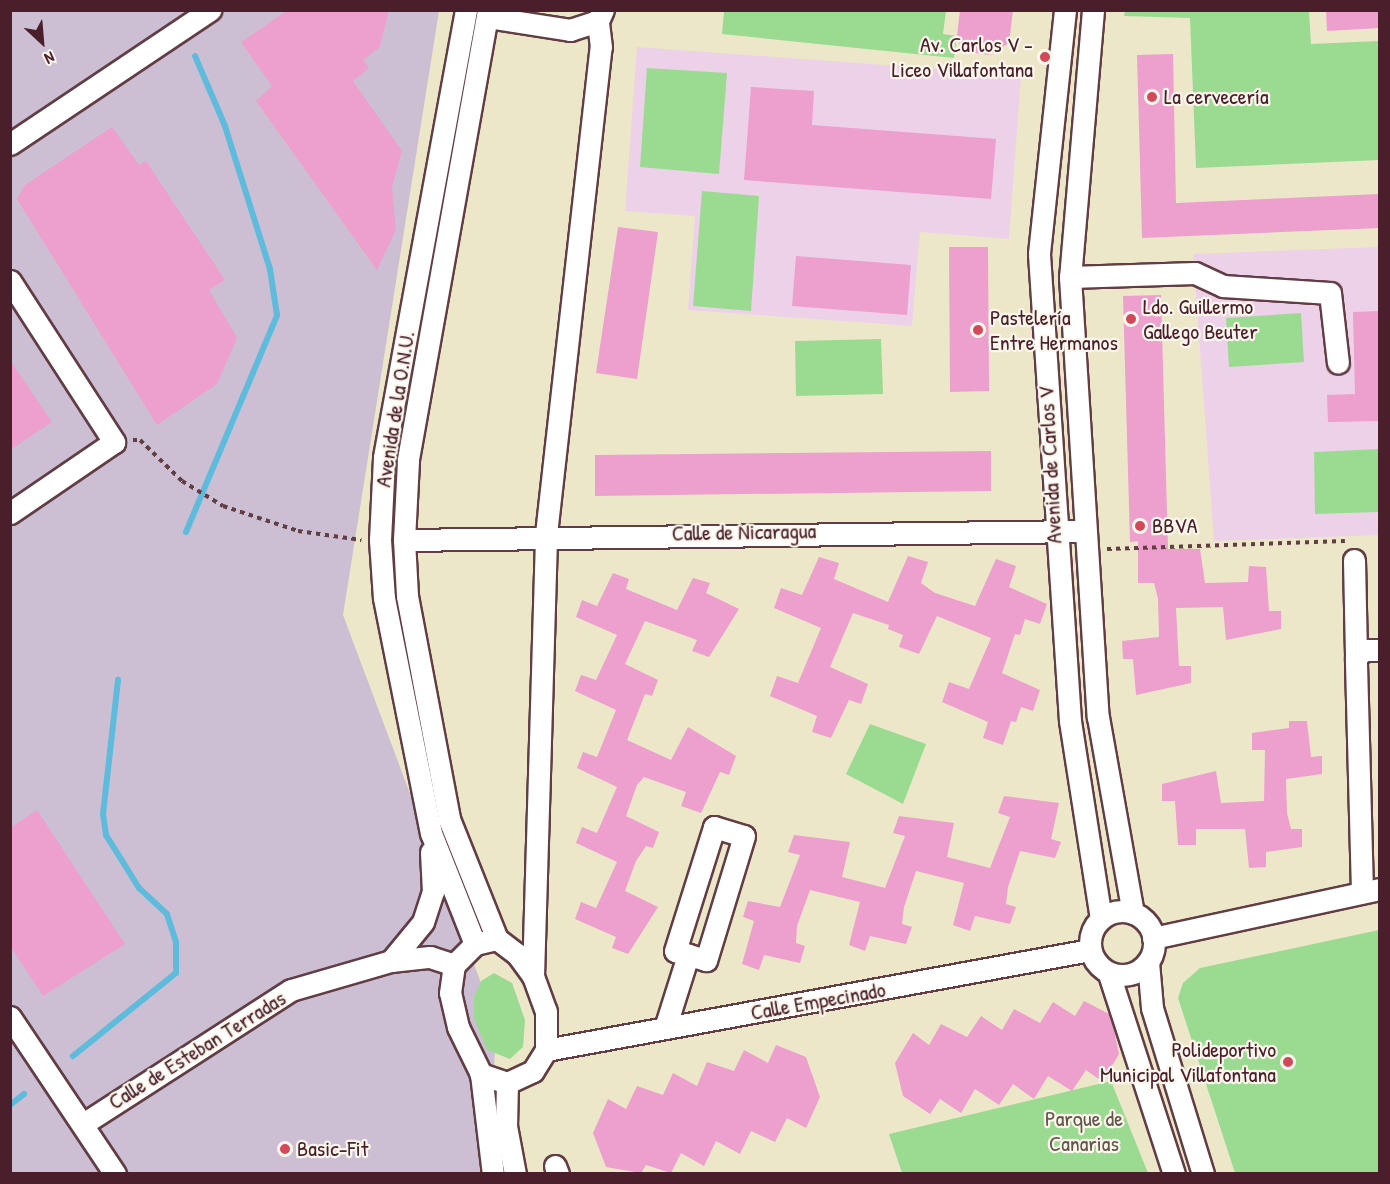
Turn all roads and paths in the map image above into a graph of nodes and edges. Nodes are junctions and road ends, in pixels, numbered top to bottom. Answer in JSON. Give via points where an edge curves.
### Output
{"nodes":[{"id":1,"x":210,"y":10,"type":"edge"},
{"id":2,"x":465,"y":10,"type":"edge"},
{"id":3,"x":1065,"y":10,"type":"edge"},
{"id":4,"x":1093,"y":10,"type":"edge"},
{"id":5,"x":487,"y":14,"type":"edge"},
{"id":6,"x":601,"y":16,"type":"edge"},
{"id":7,"x":10,"y":144,"type":"edge"},
{"id":8,"x":1070,"y":276,"type":"junction"},
{"id":9,"x":10,"y":281,"type":"edge"},
{"id":10,"x":1338,"y":363,"type":"dead end"},
{"id":11,"x":114,"y":442,"type":"junction"},
{"id":12,"x":10,"y":513,"type":"edge"},
{"id":13,"x":1053,"y":531,"type":"junction"},
{"id":14,"x":546,"y":534,"type":"junction"},
{"id":15,"x":380,"y":540,"type":"junction"},
{"id":16,"x":404,"y":540,"type":"junction"},
{"id":17,"x":1085,"y":540,"type":"junction"},
{"id":18,"x":1354,"y":560,"type":"joint"},
{"id":19,"x":1380,"y":650,"type":"edge"},
{"id":20,"x":1356,"y":657,"type":"junction"},
{"id":21,"x":430,"y":833,"type":"junction"},
{"id":22,"x":1371,"y":891,"type":"edge"},
{"id":23,"x":1133,"y":913,"type":"junction"},
{"id":24,"x":1101,"y":919,"type":"junction"},
{"id":25,"x":1153,"y":938,"type":"junction"},
{"id":26,"x":497,"y":939,"type":"junction"},
{"id":27,"x":475,"y":944,"type":"junction"},
{"id":28,"x":1090,"y":950,"type":"junction"},
{"id":29,"x":688,"y":955,"type":"junction"},
{"id":30,"x":391,"y":961,"type":"junction"},
{"id":31,"x":1148,"y":962,"type":"junction"},
{"id":32,"x":454,"y":965,"type":"junction"},
{"id":33,"x":1109,"y":974,"type":"junction"},
{"id":34,"x":533,"y":976,"type":"junction"},
{"id":35,"x":10,"y":1017,"type":"edge"},
{"id":36,"x":665,"y":1028,"type":"junction"},
{"id":37,"x":546,"y":1050,"type":"junction"},
{"id":38,"x":481,"y":1074,"type":"junction"},
{"id":39,"x":507,"y":1083,"type":"junction"},
{"id":40,"x":83,"y":1124,"type":"junction"},
{"id":41,"x":115,"y":1173,"type":"edge"},
{"id":42,"x":493,"y":1173,"type":"edge"},
{"id":43,"x":515,"y":1173,"type":"edge"},
{"id":44,"x":1174,"y":1173,"type":"edge"},
{"id":45,"x":1203,"y":1173,"type":"edge"}],
"edges":[{"from":1,"to":7,"type":"street"},
{"from":2,"to":15,"type":"street","name":"Avenida de la O.N.U.","via":[[384,458]]},
{"from":3,"to":13,"type":"street","name":"Avenida de Carlos V","via":[[1039,254]]},
{"from":4,"to":8,"type":"street","name":"Avenida de Carlos V"},
{"from":5,"to":6,"type":"street","via":[[570,30]]},
{"from":5,"to":16,"type":"street","name":"Avenida de la O.N.U.","via":[[408,460]]},
{"from":6,"to":14,"type":"street","via":[[601,47]]},
{"from":8,"to":10,"type":"street","via":[[1195,273],[1224,286],[1330,293]]},
{"from":8,"to":17,"type":"street","name":"Avenida de Carlos V"},
{"from":9,"to":11,"type":"street"},
{"from":11,"to":12,"type":"street"},
{"from":11,"to":15,"type":"path","via":[[140,440],[182,482],[223,506],[327,537]]},
{"from":13,"to":14,"type":"street","name":"Calle de Nicaragua"},
{"from":13,"to":17,"type":"street","name":"Calle de Nicaragua"},
{"from":13,"to":24,"type":"street","name":"Avenida de Carlos V","via":[[1070,721]]},
{"from":14,"to":16,"type":"street","name":"Calle de Nicaragua"},
{"from":14,"to":34,"type":"street"},
{"from":15,"to":21,"type":"street","name":"Avenida de la O.N.U.","via":[[384,598]]},
{"from":16,"to":26,"type":"street","name":"Avenida de la O.N.U.","via":[[407,596],[449,819]]},
{"from":17,"to":18,"type":"path","via":[[1353,541]]},
{"from":17,"to":23,"type":"street","name":"Avenida de Carlos V","via":[[1098,717]]},
{"from":18,"to":20,"type":"street"},
{"from":19,"to":20,"type":"street","via":[[1364,650]]},
{"from":20,"to":22,"type":"street"},
{"from":21,"to":27,"type":"street","name":"Avenida de la O.N.U."},
{"from":21,"to":30,"type":"street","via":[[434,892],[423,922]]},
{"from":22,"to":25,"type":"street"},
{"from":23,"to":24,"type":"street","via":[[1116,912]]},
{"from":23,"to":25,"type":"street"},
{"from":24,"to":28,"type":"street","via":[[1091,935]]},
{"from":25,"to":31,"type":"street"},
{"from":26,"to":27,"type":"street"},
{"from":26,"to":34,"type":"street","via":[[517,954]]},
{"from":27,"to":32,"type":"street"},
{"from":28,"to":33,"type":"street"},
{"from":28,"to":36,"type":"street","name":"Calle Empecinado"},
{"from":29,"to":29,"type":"street","via":[[706,960],[744,837],[714,827],[675,951]]},
{"from":29,"to":36,"type":"street"},
{"from":30,"to":32,"type":"street","name":"Calle de Esteban Terradas","via":[[430,957]]},
{"from":30,"to":40,"type":"street","name":"Calle de Esteban Terradas","via":[[291,990]]},
{"from":31,"to":33,"type":"street","via":[[1137,971]]},
{"from":31,"to":45,"type":"street","via":[[1152,1008]]},
{"from":32,"to":38,"type":"street","via":[[450,993],[458,1027]]},
{"from":33,"to":44,"type":"street"},
{"from":34,"to":37,"type":"street","via":[[546,1011]]},
{"from":35,"to":40,"type":"street"},
{"from":36,"to":37,"type":"street","name":"Calle Empecinado"},
{"from":37,"to":39,"type":"street","via":[[533,1071]]},
{"from":38,"to":39,"type":"street"},
{"from":38,"to":42,"type":"street"},
{"from":39,"to":43,"type":"street","via":[[506,1126]]},
{"from":40,"to":41,"type":"street"}]}
